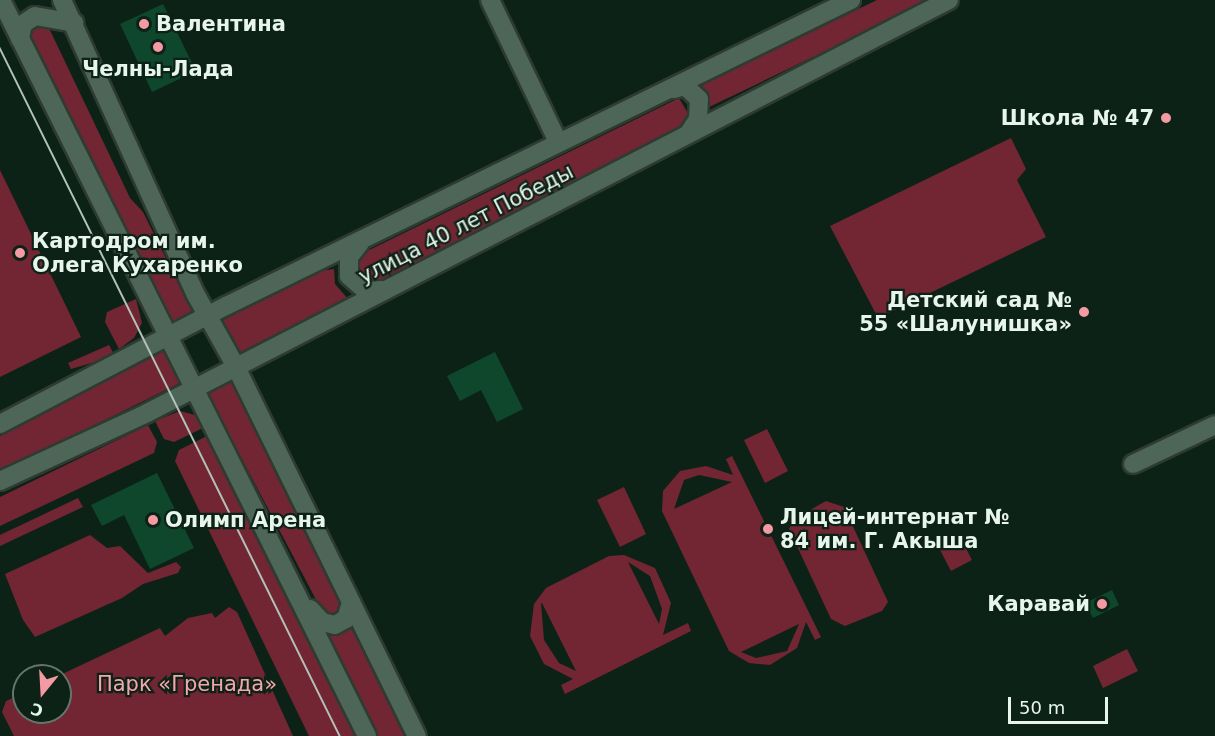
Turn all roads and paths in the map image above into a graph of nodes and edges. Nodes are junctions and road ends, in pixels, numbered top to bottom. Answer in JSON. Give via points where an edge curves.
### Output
{"nodes":[{"id":1,"x":1,"y":0,"type":"edge"},
{"id":2,"x":62,"y":0,"type":"edge"},
{"id":3,"x":490,"y":0,"type":"edge"},
{"id":4,"x":851,"y":0,"type":"edge"},
{"id":5,"x":949,"y":0,"type":"edge"},
{"id":6,"x":74,"y":23,"type":"junction"},
{"id":7,"x":20,"y":39,"type":"junction"},
{"id":8,"x":664,"y":93,"type":"junction"},
{"id":9,"x":687,"y":134,"type":"junction"},
{"id":10,"x":558,"y":142,"type":"junction"},
{"id":11,"x":360,"y":243,"type":"junction"},
{"id":12,"x":385,"y":290,"type":"junction"},
{"id":13,"x":207,"y":316,"type":"junction"},
{"id":14,"x":168,"y":337,"type":"junction"},
{"id":15,"x":235,"y":365,"type":"junction"},
{"id":16,"x":194,"y":387,"type":"junction"},
{"id":17,"x":0,"y":424,"type":"edge"},
{"id":18,"x":1215,"y":425,"type":"edge"},
{"id":19,"x":1133,"y":464,"type":"dead end"},
{"id":20,"x":0,"y":481,"type":"edge"},
{"id":21,"x":299,"y":596,"type":"junction"},
{"id":22,"x":351,"y":603,"type":"junction"},
{"id":23,"x":367,"y":736,"type":"edge"},
{"id":24,"x":417,"y":736,"type":"edge"}],
"edges":[{"from":1,"to":7,"type":"street"},
{"from":2,"to":6,"type":"street"},
{"from":3,"to":10,"type":"street"},
{"from":4,"to":8,"type":"street","name":"улица 40 лет Победы"},
{"from":5,"to":9,"type":"street","name":"улица 40 лет Победы"},
{"from":6,"to":7,"type":"street","via":[[35,15],[23,24]]},
{"from":6,"to":13,"type":"street"},
{"from":7,"to":14,"type":"street"},
{"from":8,"to":9,"type":"street","via":[[685,86],[699,99],[698,119]]},
{"from":8,"to":10,"type":"street","name":"улица 40 лет Победы"},
{"from":9,"to":12,"type":"street","name":"улица 40 лет Победы"},
{"from":10,"to":11,"type":"street","name":"улица 40 лет Победы"},
{"from":11,"to":12,"type":"street","via":[[349,257],[349,276],[366,291]]},
{"from":11,"to":13,"type":"street","name":"улица 40 лет Победы"},
{"from":12,"to":15,"type":"street","name":"улица 40 лет Победы"},
{"from":13,"to":14,"type":"street","name":"улица 40 лет Победы"},
{"from":13,"to":15,"type":"street"},
{"from":14,"to":16,"type":"street"},
{"from":14,"to":17,"type":"street","name":"улица 40 лет Победы"},
{"from":15,"to":16,"type":"street","name":"улица 40 лет Победы"},
{"from":15,"to":22,"type":"street"},
{"from":16,"to":20,"type":"street","name":"улица 40 лет Победы"},
{"from":16,"to":21,"type":"street"},
{"from":18,"to":19,"type":"street"},
{"from":21,"to":22,"type":"street","via":[[322,622],[335,626],[346,619]]},
{"from":21,"to":23,"type":"street"},
{"from":22,"to":24,"type":"street"}]}
